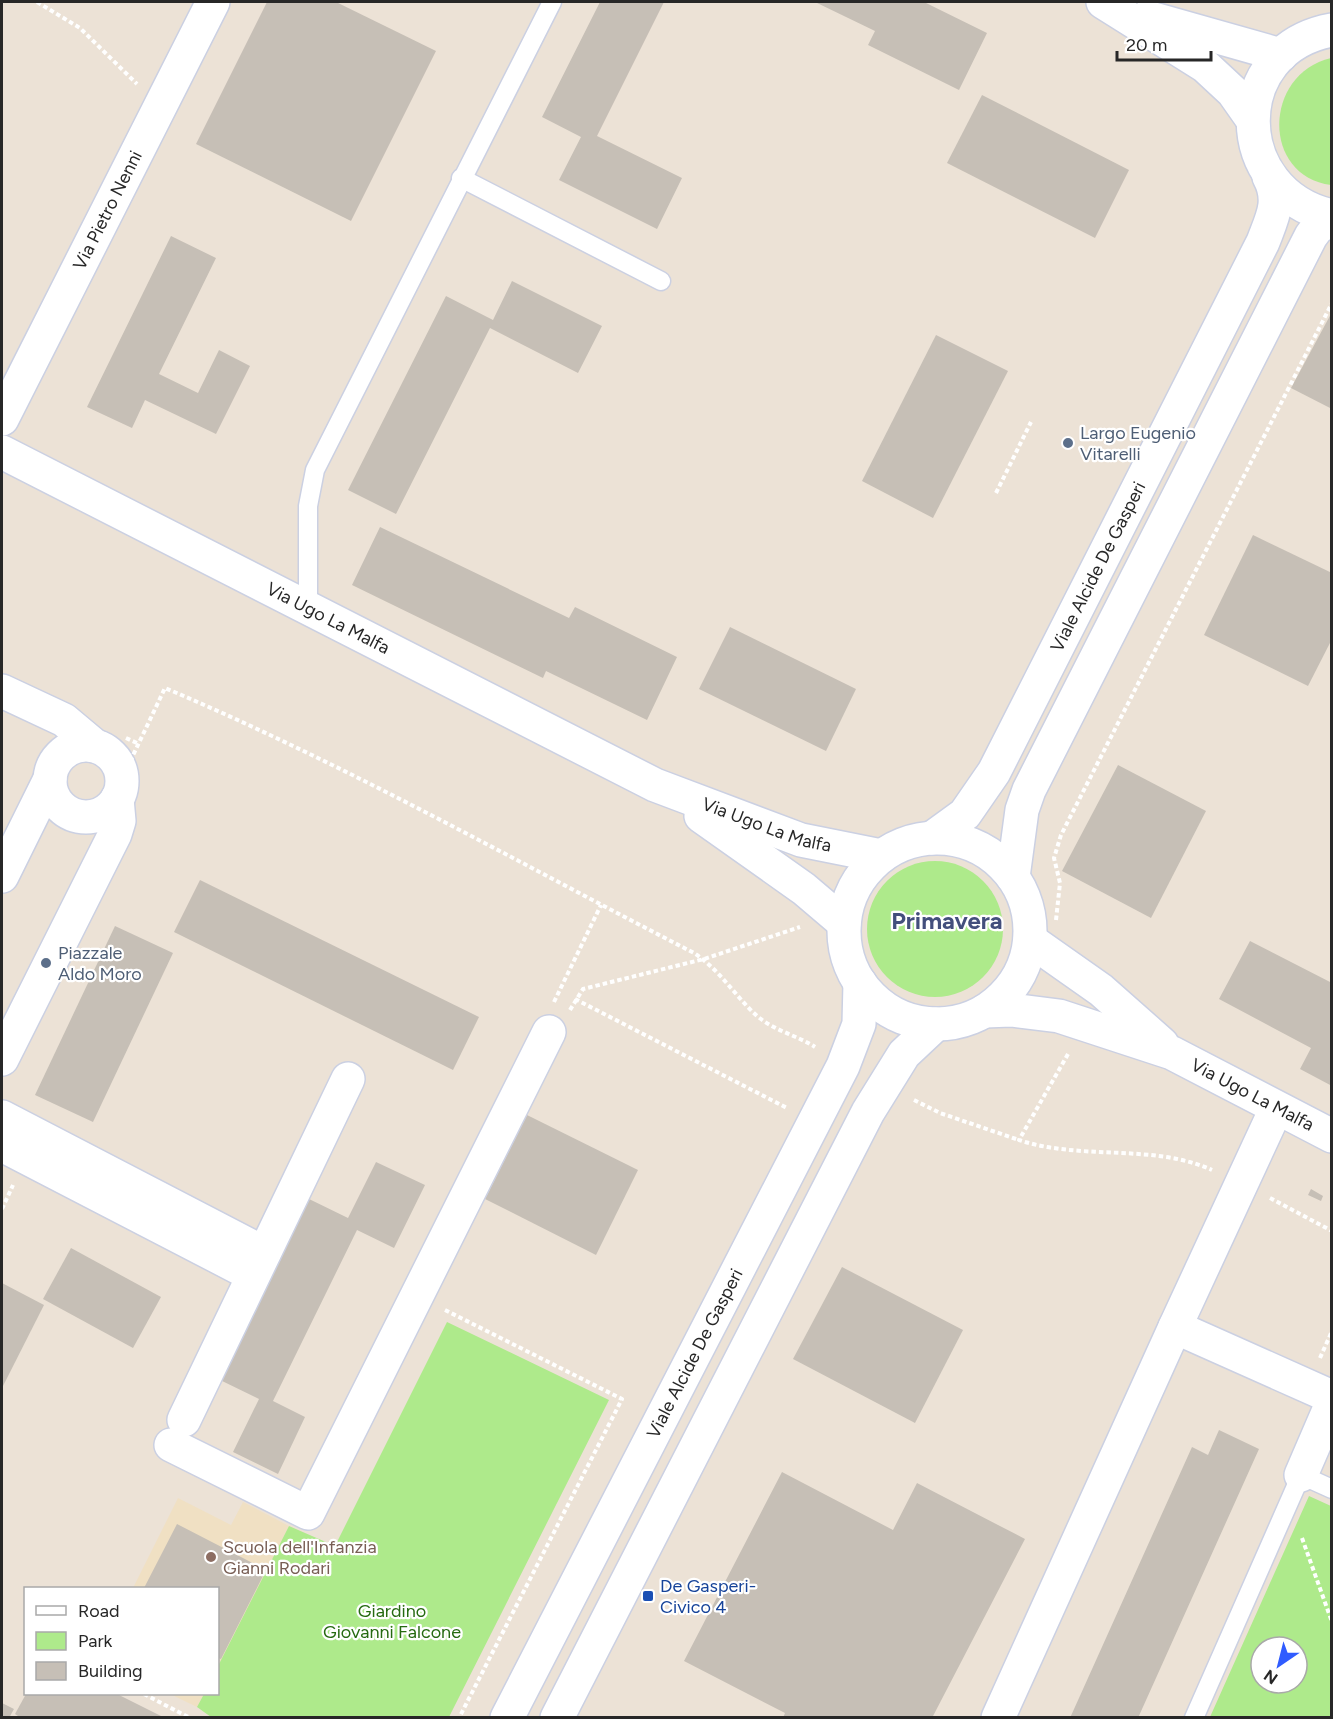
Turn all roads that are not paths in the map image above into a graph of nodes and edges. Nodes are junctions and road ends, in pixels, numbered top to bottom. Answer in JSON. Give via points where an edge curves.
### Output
{"nodes":[{"id":1,"x":213,"y":2,"type":"edge"},
{"id":2,"x":552,"y":2,"type":"edge"},
{"id":3,"x":1108,"y":4,"type":"edge"},
{"id":4,"x":1332,"y":30,"type":"edge"},
{"id":5,"x":1281,"y":55,"type":"junction"},
{"id":6,"x":1252,"y":119,"type":"junction"},
{"id":7,"x":1269,"y":177,"type":"junction"},
{"id":8,"x":461,"y":178,"type":"junction"},
{"id":9,"x":1332,"y":217,"type":"edge"},
{"id":10,"x":661,"y":280,"type":"dead end"},
{"id":11,"x":2,"y":420,"type":"edge"},
{"id":12,"x":2,"y":452,"type":"edge"},
{"id":13,"x":308,"y":610,"type":"junction"},
{"id":14,"x":2,"y":691,"type":"edge"},
{"id":15,"x":33,"y":708,"type":"junction"},
{"id":16,"x":95,"y":746,"type":"junction"},
{"id":17,"x":53,"y":769,"type":"junction"},
{"id":18,"x":655,"y":785,"type":"junction"},
{"id":19,"x":120,"y":788,"type":"junction"},
{"id":20,"x":932,"y":838,"type":"junction"},
{"id":21,"x":881,"y":856,"type":"junction"},
{"id":22,"x":2,"y":876,"type":"edge"},
{"id":23,"x":1013,"y":877,"type":"junction"},
{"id":24,"x":840,"y":919,"type":"junction"},
{"id":25,"x":1043,"y":933,"type":"junction"},
{"id":26,"x":860,"y":983,"type":"junction"},
{"id":27,"x":985,"y":1011,"type":"junction"},
{"id":28,"x":936,"y":1024,"type":"junction"},
{"id":29,"x":549,"y":1032,"type":"road end"},
{"id":30,"x":1172,"y":1053,"type":"junction"},
{"id":31,"x":2,"y":1059,"type":"edge"},
{"id":32,"x":348,"y":1079,"type":"dead end"},
{"id":33,"x":1276,"y":1109,"type":"junction"},
{"id":34,"x":2,"y":1117,"type":"edge"},
{"id":35,"x":1332,"y":1136,"type":"edge"},
{"id":36,"x":2,"y":1145,"type":"edge"},
{"id":37,"x":259,"y":1264,"type":"junction"},
{"id":38,"x":1174,"y":1327,"type":"junction"},
{"id":39,"x":1332,"y":1397,"type":"edge"},
{"id":40,"x":1332,"y":1403,"type":"edge"},
{"id":41,"x":1296,"y":1489,"type":"junction"},
{"id":42,"x":1332,"y":1489,"type":"edge"},
{"id":43,"x":507,"y":1718,"type":"edge"},
{"id":44,"x":557,"y":1718,"type":"edge"},
{"id":45,"x":998,"y":1718,"type":"edge"},
{"id":46,"x":1194,"y":1718,"type":"edge"}],
"edges":[{"from":1,"to":11,"type":"street","name":"Via Pietro Nenni"},
{"from":2,"to":8,"type":"lane"},
{"from":3,"to":5,"type":"street"},
{"from":3,"to":6,"type":"street","via":[[1205,66],[1233,92]]},
{"from":4,"to":5,"type":"street","via":[[1308,37]]},
{"from":5,"to":6,"type":"street","via":[[1266,73],[1256,95]]},
{"from":6,"to":7,"type":"street","via":[[1258,155]]},
{"from":7,"to":9,"type":"street","via":[[1299,204]]},
{"from":7,"to":20,"type":"street","name":"Viale Alcide De Gasperi","via":[[1276,190],[1276,202],[1263,242],[994,772],[965,814]]},
{"from":8,"to":10,"type":"lane"},
{"from":8,"to":13,"type":"lane","via":[[315,470],[309,506]]},
{"from":9,"to":23,"type":"street","via":[[1311,236],[1033,783],[1022,810]]},
{"from":12,"to":13,"type":"street","name":"Via Ugo La Malfa"},
{"from":13,"to":18,"type":"street","name":"Via Ugo La Malfa"},
{"from":14,"to":15,"type":"street"},
{"from":15,"to":16,"type":"street","via":[[64,720]]},
{"from":15,"to":17,"type":"street","via":[[52,735]]},
{"from":16,"to":17,"type":"street","via":[[74,746]]},
{"from":16,"to":19,"type":"street","via":[[113,757]]},
{"from":17,"to":19,"type":"street","via":[[55,800],[70,814],[102,814]]},
{"from":17,"to":22,"type":"street"},
{"from":18,"to":21,"type":"street","name":"Via Ugo La Malfa","via":[[801,840]]},
{"from":18,"to":24,"type":"street","name":"Via Ugo La Malfa","via":[[763,859]]},
{"from":19,"to":31,"type":"street","via":[[120,821],[115,834]]},
{"from":20,"to":21,"type":"street","via":[[896,846]]},
{"from":20,"to":23,"type":"street","via":[[955,839],[978,847]]},
{"from":21,"to":24,"type":"street","via":[[855,885]]},
{"from":23,"to":25,"type":"street"},
{"from":24,"to":26,"type":"street","via":[[846,954]]},
{"from":25,"to":27,"type":"street","via":[[1020,973],[999,1001]]},
{"from":25,"to":30,"type":"street","name":"Via Ugo La Malfa"},
{"from":26,"to":28,"type":"street","via":[[880,1005],[906,1019]]},
{"from":26,"to":43,"type":"street","name":"Viale Alcide De Gasperi","via":[[859,1024],[843,1066]]},
{"from":27,"to":28,"type":"street","via":[[961,1021]]},
{"from":27,"to":30,"type":"street","name":"Via Ugo La Malfa","via":[[1034,1012],[1084,1023]]},
{"from":28,"to":44,"type":"street","via":[[904,1054],[883,1083]]},
{"from":29,"to":37,"type":"street","via":[[308,1513],[177,1433]]},
{"from":30,"to":33,"type":"street","name":"Via Ugo La Malfa"},
{"from":32,"to":37,"type":"street"},
{"from":33,"to":35,"type":"street","name":"Via Ugo La Malfa"},
{"from":33,"to":38,"type":"street"},
{"from":34,"to":37,"type":"street"},
{"from":36,"to":37,"type":"street"},
{"from":38,"to":39,"type":"street"},
{"from":38,"to":45,"type":"street"},
{"from":40,"to":41,"type":"street"},
{"from":41,"to":42,"type":"lane"},
{"from":41,"to":46,"type":"lane"}]}
